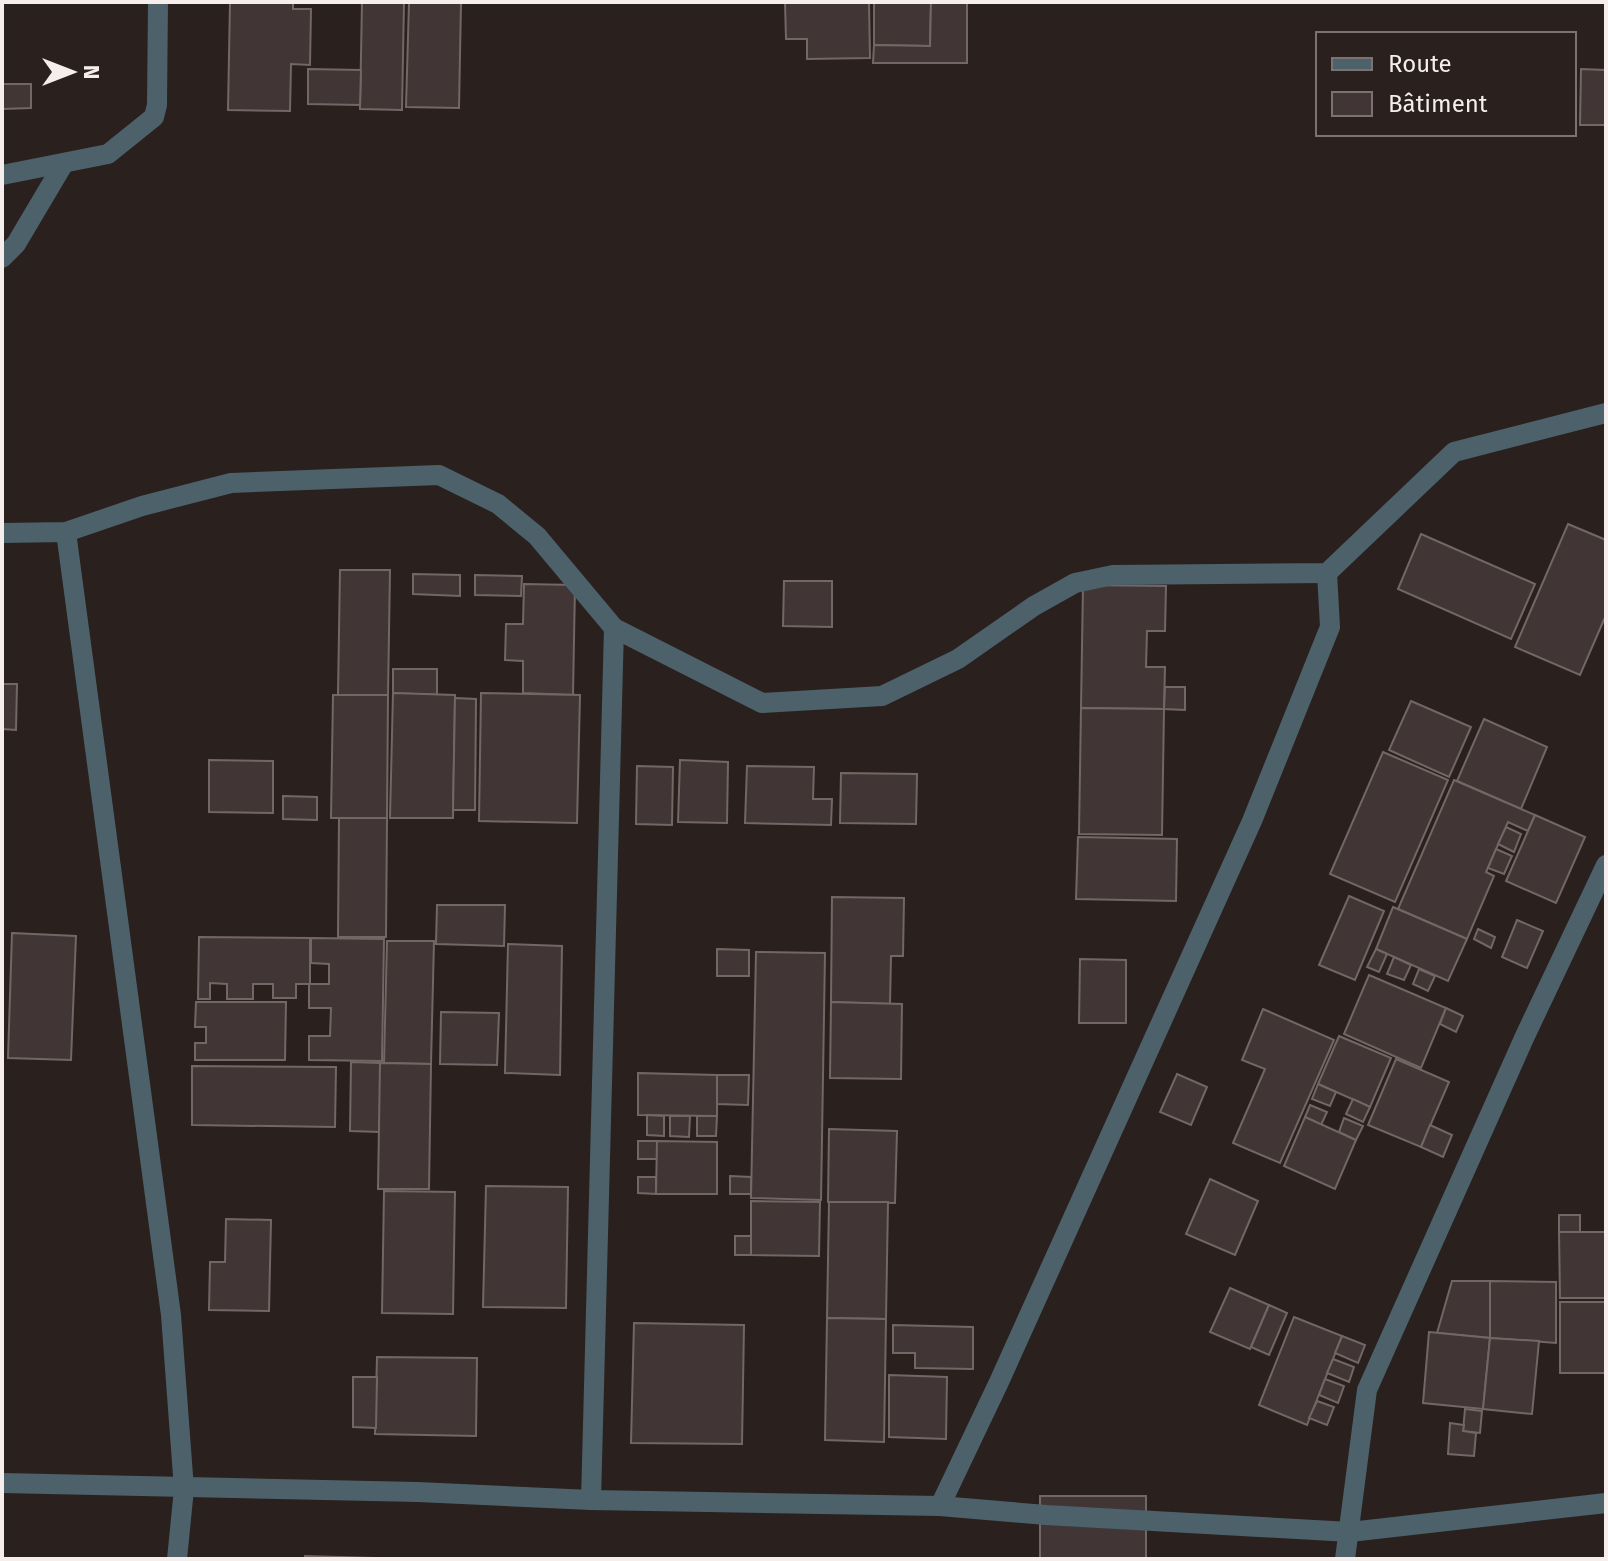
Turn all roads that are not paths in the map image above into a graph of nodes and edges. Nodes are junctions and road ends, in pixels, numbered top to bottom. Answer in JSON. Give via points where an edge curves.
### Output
{"nodes":[{"id":1,"x":158,"y":2,"type":"edge"},
{"id":2,"x":64,"y":163,"type":"junction"},
{"id":3,"x":2,"y":175,"type":"edge"},
{"id":4,"x":2,"y":258,"type":"edge"},
{"id":5,"x":1606,"y":413,"type":"edge"},
{"id":6,"x":66,"y":532,"type":"junction"},
{"id":7,"x":2,"y":533,"type":"edge"},
{"id":8,"x":1327,"y":573,"type":"junction"},
{"id":9,"x":614,"y":628,"type":"junction"},
{"id":10,"x":1606,"y":865,"type":"edge"},
{"id":11,"x":2,"y":1483,"type":"edge"},
{"id":12,"x":184,"y":1489,"type":"junction"},
{"id":13,"x":591,"y":1500,"type":"junction"},
{"id":14,"x":1606,"y":1503,"type":"edge"},
{"id":15,"x":940,"y":1506,"type":"junction"},
{"id":16,"x":1350,"y":1532,"type":"junction"},
{"id":17,"x":177,"y":1559,"type":"edge"},
{"id":18,"x":1345,"y":1559,"type":"edge"}],
"edges":[{"from":1,"to":2,"type":"street","via":[[154,117],[108,154]]},
{"from":2,"to":3,"type":"street"},
{"from":2,"to":4,"type":"street","via":[[16,244]]},
{"from":5,"to":8,"type":"street","via":[[1454,452]]},
{"from":6,"to":7,"type":"street"},
{"from":6,"to":9,"type":"street","via":[[231,483],[439,475],[498,504],[537,536]]},
{"from":6,"to":12,"type":"street","via":[[171,1315]]},
{"from":8,"to":9,"type":"street","via":[[1113,575],[1075,583],[958,659],[882,696],[816,702],[762,703]]},
{"from":8,"to":15,"type":"street","via":[[1330,627],[1252,821]]},
{"from":9,"to":13,"type":"street"},
{"from":10,"to":16,"type":"street","via":[[1367,1390]]},
{"from":11,"to":12,"type":"street"},
{"from":12,"to":13,"type":"street"},
{"from":12,"to":17,"type":"street"},
{"from":13,"to":15,"type":"street"},
{"from":14,"to":16,"type":"street"},
{"from":15,"to":16,"type":"street"},
{"from":16,"to":18,"type":"street"}]}
